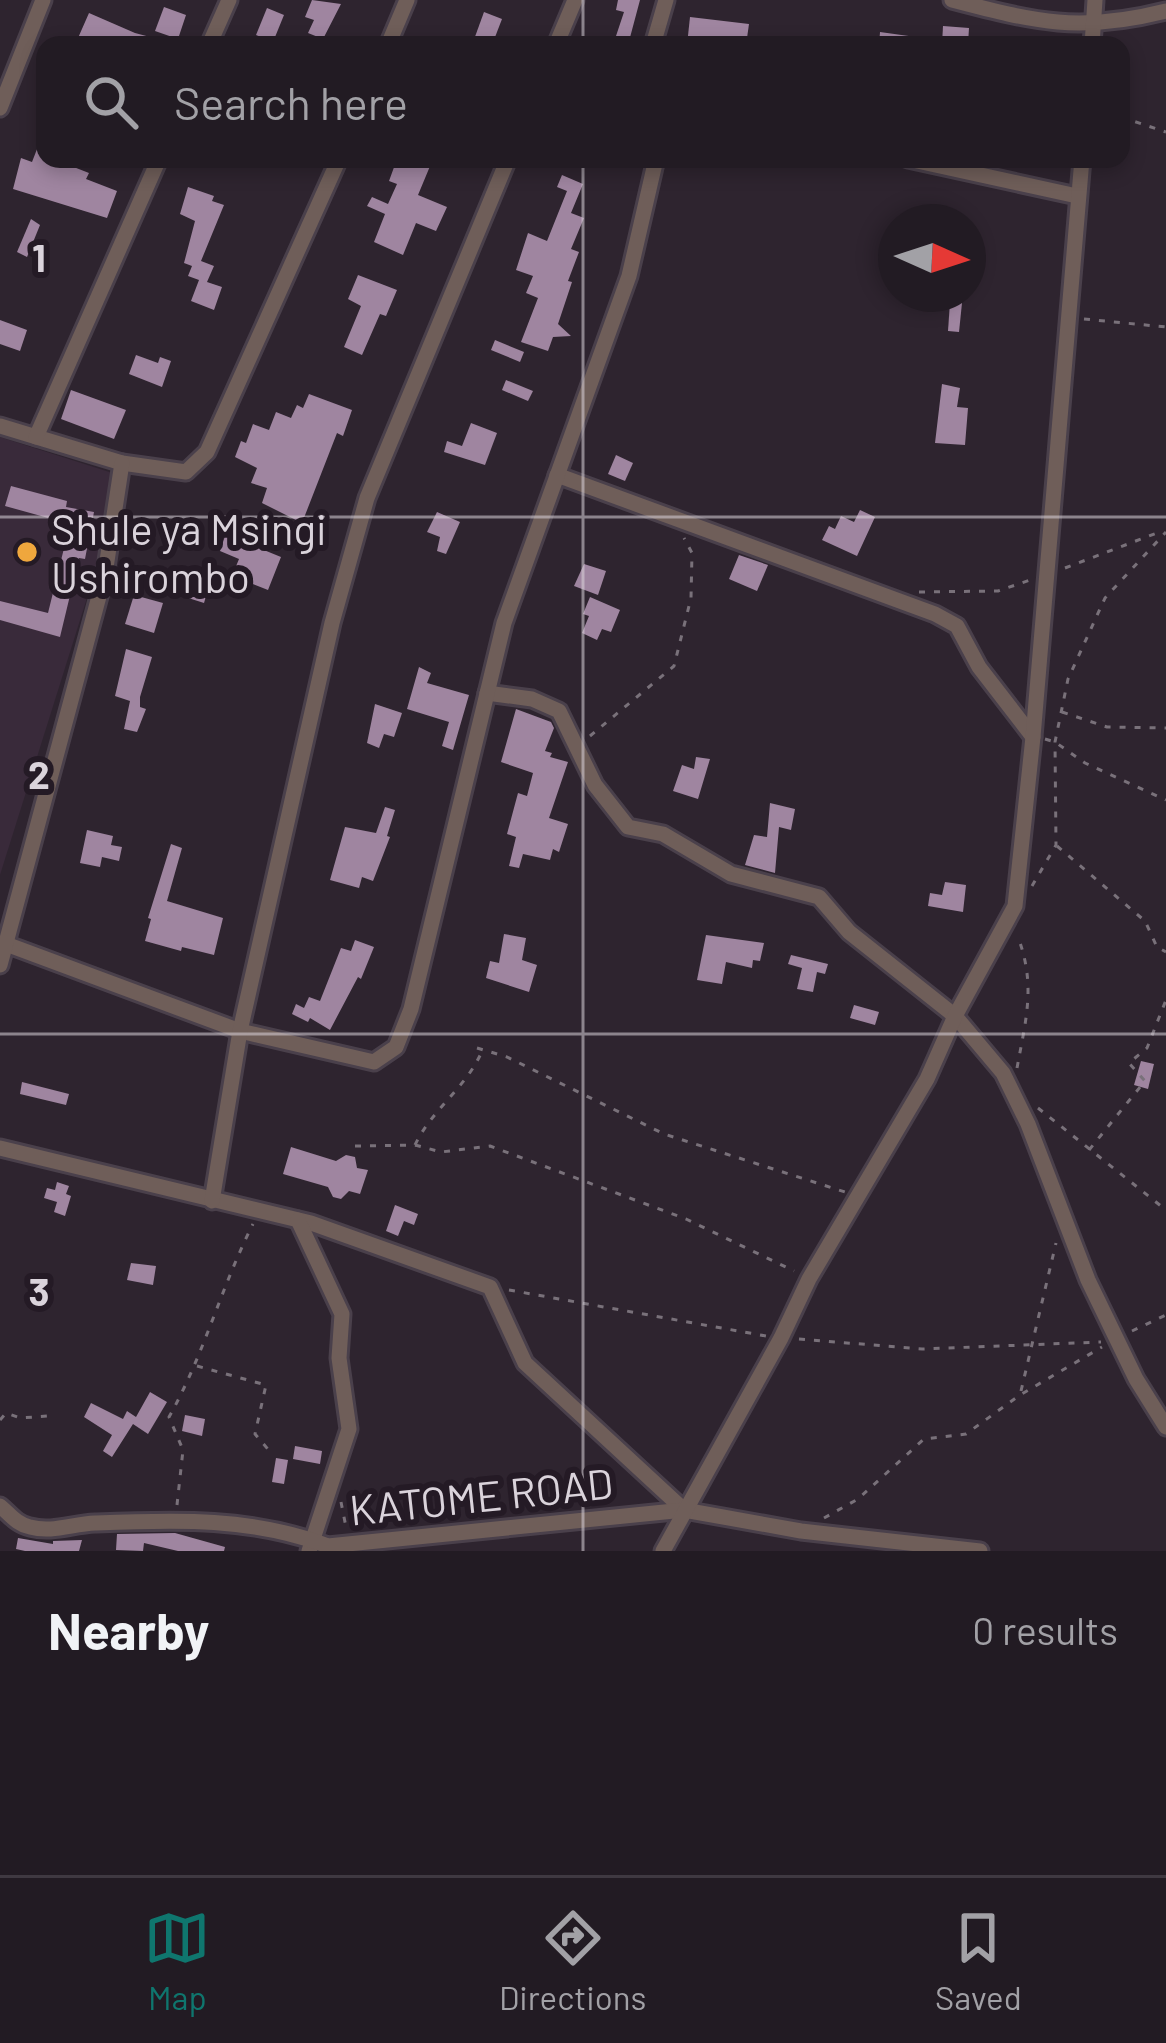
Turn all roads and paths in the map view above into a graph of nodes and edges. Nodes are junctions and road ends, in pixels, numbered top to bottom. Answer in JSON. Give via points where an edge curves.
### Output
{"nodes":[{"id":1,"x":43,"y":0,"type":"edge"},
{"id":2,"x":229,"y":0,"type":"edge"},
{"id":3,"x":407,"y":0,"type":"edge"},
{"id":4,"x":575,"y":0,"type":"edge"},
{"id":5,"x":666,"y":0,"type":"edge"},
{"id":6,"x":952,"y":0,"type":"edge"},
{"id":7,"x":1095,"y":0,"type":"edge"},
{"id":8,"x":1166,"y":11,"type":"edge"},
{"id":9,"x":1093,"y":24,"type":"junction"},
{"id":10,"x":213,"y":36,"type":"edge"},
{"id":11,"x":392,"y":36,"type":"edge"},
{"id":12,"x":560,"y":36,"type":"edge"},
{"id":13,"x":656,"y":36,"type":"edge"},
{"id":14,"x":1092,"y":36,"type":"edge"},
{"id":15,"x":0,"y":108,"type":"edge"},
{"id":16,"x":1130,"y":120,"type":"edge"},
{"id":17,"x":1166,"y":132,"type":"edge"},
{"id":18,"x":155,"y":168,"type":"edge"},
{"id":19,"x":334,"y":168,"type":"edge"},
{"id":20,"x":504,"y":168,"type":"edge"},
{"id":21,"x":654,"y":168,"type":"edge"},
{"id":22,"x":949,"y":168,"type":"edge"},
{"id":23,"x":1081,"y":168,"type":"edge"},
{"id":24,"x":1077,"y":196,"type":"junction"},
{"id":25,"x":1067,"y":317,"type":"junction"},
{"id":26,"x":1166,"y":327,"type":"edge"},
{"id":27,"x":0,"y":426,"type":"edge"},
{"id":28,"x":36,"y":437,"type":"junction"},
{"id":29,"x":122,"y":463,"type":"junction"},
{"id":30,"x":557,"y":475,"type":"junction"},
{"id":31,"x":675,"y":520,"type":"junction"},
{"id":32,"x":1166,"y":531,"type":"edge"},
{"id":33,"x":1046,"y":575,"type":"junction"},
{"id":34,"x":903,"y":591,"type":"dead end"},
{"id":35,"x":487,"y":692,"type":"junction"},
{"id":36,"x":1061,"y":712,"type":"junction"},
{"id":37,"x":1166,"y":728,"type":"edge"},
{"id":38,"x":1033,"y":736,"type":"junction"},
{"id":39,"x":1055,"y":742,"type":"junction"},
{"id":40,"x":575,"y":745,"type":"junction"},
{"id":41,"x":1166,"y":800,"type":"edge"},
{"id":42,"x":1056,"y":845,"type":"junction"},
{"id":43,"x":0,"y":894,"type":"edge"},
{"id":44,"x":20,"y":900,"type":"junction"},
{"id":45,"x":1015,"y":906,"type":"junction"},
{"id":46,"x":6,"y":944,"type":"junction"},
{"id":47,"x":1166,"y":952,"type":"edge"},
{"id":48,"x":0,"y":965,"type":"edge"},
{"id":49,"x":1166,"y":1000,"type":"edge"},
{"id":50,"x":955,"y":1016,"type":"junction"},
{"id":51,"x":240,"y":1030,"type":"junction"},
{"id":52,"x":1023,"y":1082,"type":"dead end"},
{"id":53,"x":1035,"y":1105,"type":"dead end"},
{"id":54,"x":415,"y":1145,"type":"junction"},
{"id":55,"x":355,"y":1146,"type":"dead end"},
{"id":56,"x":0,"y":1148,"type":"edge"},
{"id":57,"x":1089,"y":1150,"type":"junction"},
{"id":58,"x":858,"y":1196,"type":"junction"},
{"id":59,"x":212,"y":1201,"type":"junction"},
{"id":60,"x":1166,"y":1210,"type":"edge"},
{"id":61,"x":259,"y":1212,"type":"junction"},
{"id":62,"x":1064,"y":1219,"type":"junction"},
{"id":63,"x":298,"y":1220,"type":"junction"},
{"id":64,"x":809,"y":1279,"type":"junction"},
{"id":65,"x":1166,"y":1315,"type":"edge"},
{"id":66,"x":1116,"y":1338,"type":"junction"},
{"id":67,"x":195,"y":1365,"type":"junction"},
{"id":68,"x":1020,"y":1395,"type":"junction"},
{"id":69,"x":48,"y":1416,"type":"dead end"},
{"id":70,"x":0,"y":1420,"type":"edge"},
{"id":71,"x":1166,"y":1426,"type":"edge"},
{"id":72,"x":272,"y":1454,"type":"dead end"},
{"id":73,"x":340,"y":1497,"type":"dead end"},
{"id":74,"x":0,"y":1506,"type":"edge"},
{"id":75,"x":684,"y":1510,"type":"junction"},
{"id":76,"x":174,"y":1519,"type":"junction"},
{"id":77,"x":801,"y":1531,"type":"junction"},
{"id":78,"x":349,"y":1544,"type":"junction"},
{"id":79,"x":311,"y":1545,"type":"edge"},
{"id":80,"x":663,"y":1551,"type":"edge"},
{"id":81,"x":980,"y":1551,"type":"edge"}],
"edges":[{"from":1,"to":15,"type":"street"},
{"from":2,"to":10,"type":"street"},
{"from":3,"to":11,"type":"street"},
{"from":4,"to":12,"type":"street"},
{"from":5,"to":13,"type":"street"},
{"from":6,"to":9,"type":"street","via":[[1038,22]]},
{"from":7,"to":9,"type":"street"},
{"from":8,"to":9,"type":"street"},
{"from":9,"to":14,"type":"street"},
{"from":16,"to":17,"type":"path"},
{"from":18,"to":28,"type":"street"},
{"from":19,"to":29,"type":"street","via":[[207,452],[186,472]]},
{"from":20,"to":51,"type":"street","via":[[367,498]]},
{"from":21,"to":30,"type":"street","via":[[628,276]]},
{"from":22,"to":24,"type":"street"},
{"from":23,"to":24,"type":"street"},
{"from":24,"to":25,"type":"street"},
{"from":25,"to":26,"type":"path"},
{"from":25,"to":33,"type":"street"},
{"from":27,"to":28,"type":"street"},
{"from":28,"to":29,"type":"street"},
{"from":29,"to":44,"type":"street","via":[[105,574]]},
{"from":30,"to":31,"type":"street"},
{"from":30,"to":35,"type":"street"},
{"from":31,"to":38,"type":"street","via":[[957,626]]},
{"from":31,"to":40,"type":"path","via":[[692,553],[691,598],[674,666]]},
{"from":32,"to":33,"type":"path"},
{"from":32,"to":36,"type":"path","via":[[1105,598]]},
{"from":33,"to":34,"type":"path","via":[[998,591]]},
{"from":33,"to":38,"type":"street"},
{"from":35,"to":40,"type":"street","via":[[559,711]]},
{"from":35,"to":51,"type":"street","via":[[396,1047],[374,1062]]},
{"from":36,"to":37,"type":"path","via":[[1107,728]]},
{"from":36,"to":39,"type":"path"},
{"from":38,"to":39,"type":"path"},
{"from":38,"to":45,"type":"street"},
{"from":39,"to":41,"type":"path"},
{"from":39,"to":42,"type":"path"},
{"from":40,"to":50,"type":"street","via":[[628,827],[663,834],[731,874],[819,897],[849,932]]},
{"from":42,"to":45,"type":"path"},
{"from":42,"to":47,"type":"path","via":[[1145,921]]},
{"from":43,"to":44,"type":"street"},
{"from":44,"to":46,"type":"street"},
{"from":45,"to":50,"type":"street"},
{"from":45,"to":52,"type":"path","via":[[1029,967],[1017,1069]]},
{"from":46,"to":48,"type":"street"},
{"from":46,"to":51,"type":"street"},
{"from":49,"to":57,"type":"path","via":[[1147,1048],[1129,1063],[1145,1081]]},
{"from":50,"to":58,"type":"street"},
{"from":50,"to":62,"type":"street","via":[[1003,1072]]},
{"from":51,"to":59,"type":"street"},
{"from":53,"to":57,"type":"path"},
{"from":54,"to":55,"type":"path"},
{"from":54,"to":58,"type":"path","via":[[473,1071],[480,1049],[664,1134]]},
{"from":54,"to":64,"type":"path","via":[[441,1152],[490,1146],[521,1156],[686,1219]]},
{"from":56,"to":59,"type":"street"},
{"from":57,"to":60,"type":"path"},
{"from":58,"to":64,"type":"street"},
{"from":59,"to":61,"type":"street"},
{"from":61,"to":63,"type":"street"},
{"from":61,"to":67,"type":"path"},
{"from":62,"to":66,"type":"street"},
{"from":62,"to":68,"type":"path"},
{"from":63,"to":75,"type":"street","via":[[490,1287],[525,1363]]},
{"from":63,"to":79,"type":"street","via":[[341,1314],[350,1429]]},
{"from":64,"to":75,"type":"street"},
{"from":65,"to":66,"type":"path"},
{"from":66,"to":68,"type":"path"},
{"from":66,"to":71,"type":"street"},
{"from":67,"to":72,"type":"path","via":[[266,1385],[255,1434]]},
{"from":67,"to":76,"type":"path","via":[[169,1417],[183,1450]]},
{"from":68,"to":77,"type":"path","via":[[966,1434],[924,1439],[858,1499]]},
{"from":69,"to":70,"type":"path","via":[[6,1413]]},
{"from":73,"to":78,"type":"path"},
{"from":74,"to":76,"type":"street","name":"KATOME ROAD","via":[[26,1527],[51,1530]]},
{"from":75,"to":77,"type":"street","name":"KATOME ROAD"},
{"from":75,"to":78,"type":"street","name":"KATOME ROAD"},
{"from":75,"to":80,"type":"street"},
{"from":76,"to":79,"type":"street","name":"KATOME ROAD","via":[[286,1530]]},
{"from":77,"to":81,"type":"street","name":"KATOME ROAD"},
{"from":78,"to":79,"type":"street","name":"KATOME ROAD"}]}
